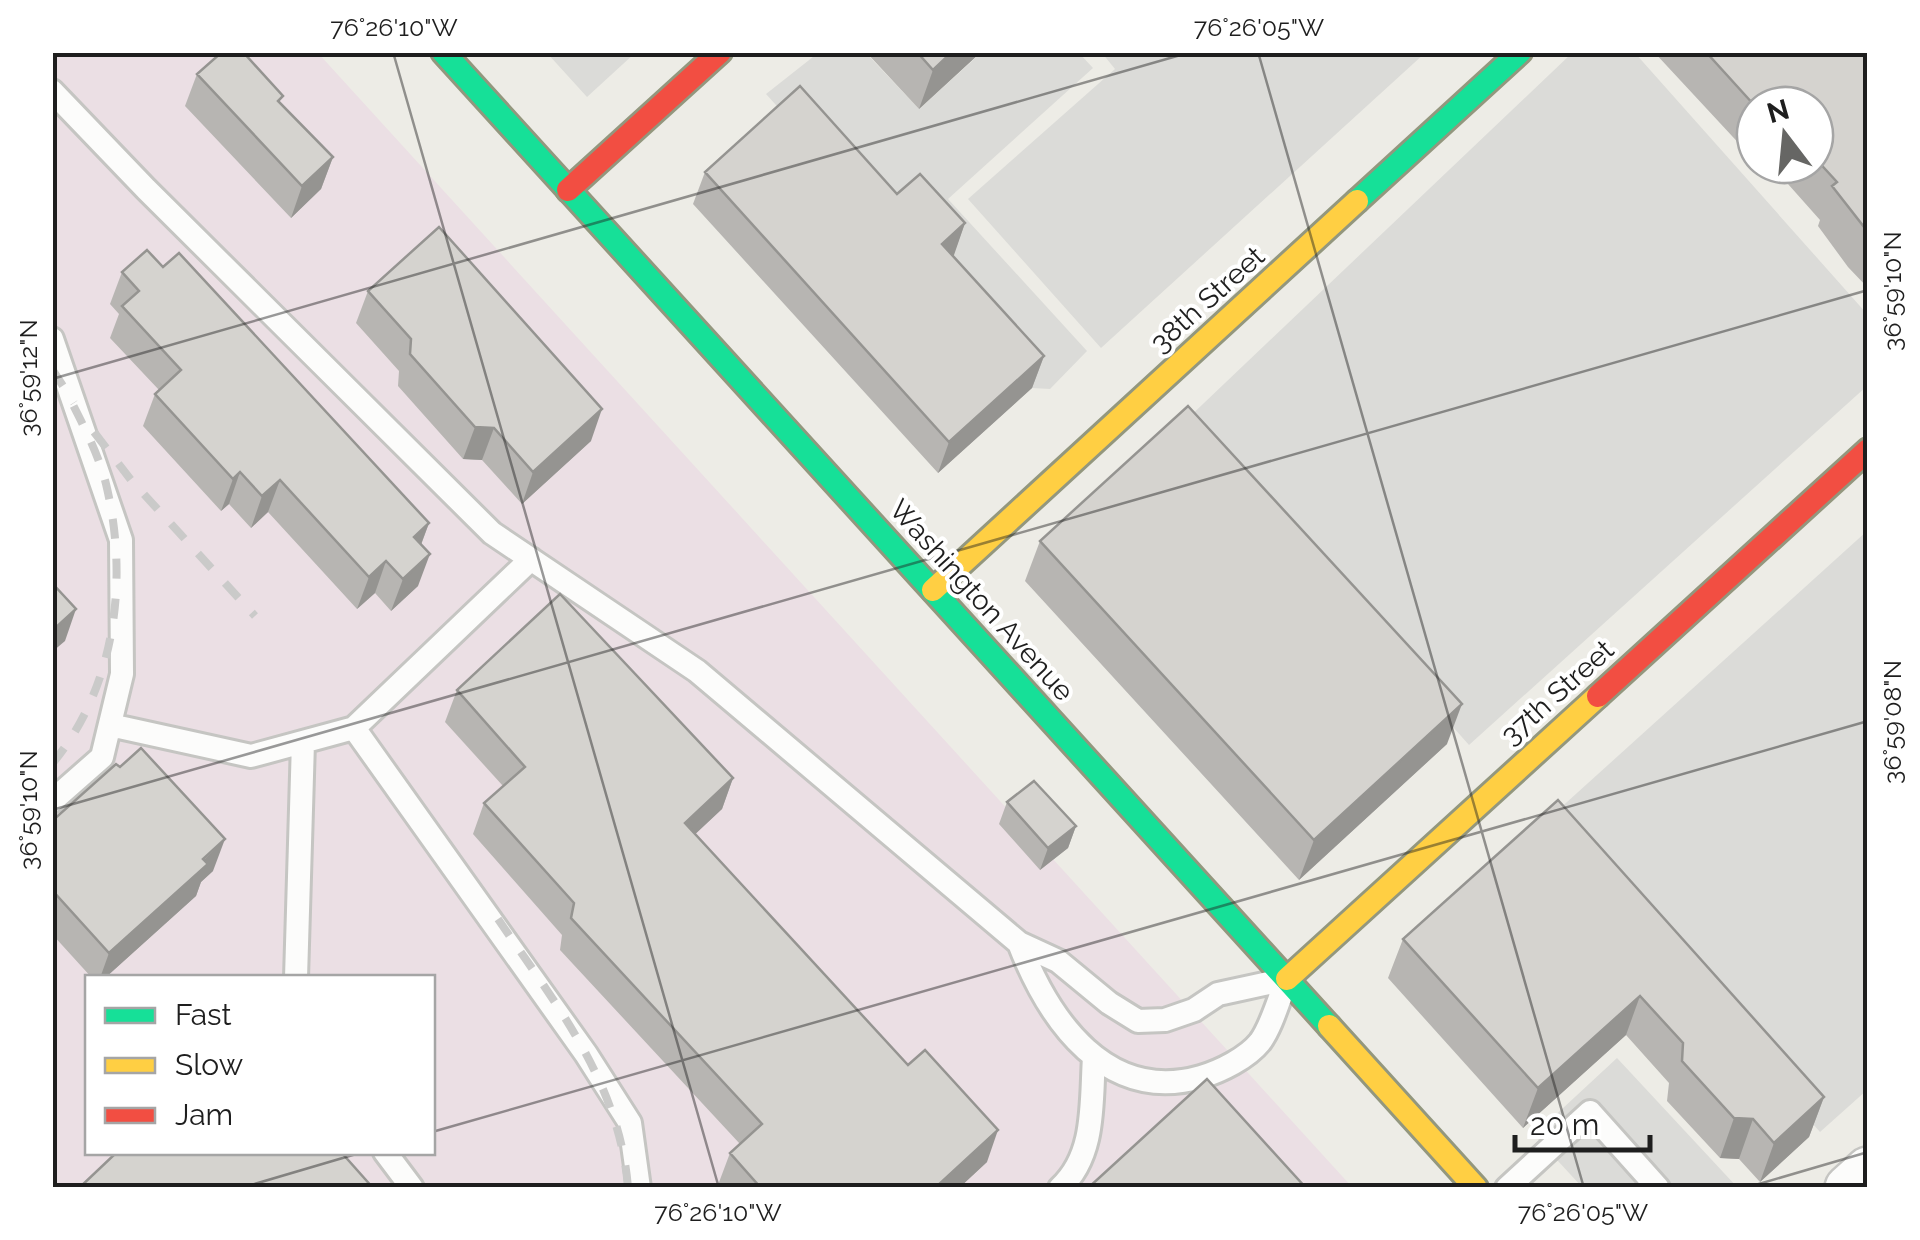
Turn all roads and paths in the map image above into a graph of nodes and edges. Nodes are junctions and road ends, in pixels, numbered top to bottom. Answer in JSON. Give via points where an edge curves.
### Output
{"nodes":[{"id":1,"x":443,"y":52,"type":"edge"},
{"id":2,"x":720,"y":52,"type":"edge"},
{"id":3,"x":1520,"y":52,"type":"edge"},
{"id":4,"x":52,"y":91,"type":"edge"},
{"id":5,"x":568,"y":190,"type":"junction"},
{"id":6,"x":52,"y":339,"type":"edge"},
{"id":7,"x":1868,"y":450,"type":"edge"},
{"id":8,"x":531,"y":559,"type":"junction"},
{"id":9,"x":933,"y":590,"type":"junction"},
{"id":10,"x":110,"y":725,"type":"junction"},
{"id":11,"x":354,"y":728,"type":"junction"},
{"id":12,"x":303,"y":742,"type":"junction"},
{"id":13,"x":52,"y":801,"type":"edge"},
{"id":14,"x":1019,"y":943,"type":"junction"},
{"id":15,"x":296,"y":975,"type":"edge"},
{"id":16,"x":1287,"y":979,"type":"junction"},
{"id":17,"x":1094,"y":1057,"type":"junction"},
{"id":18,"x":387,"y":1155,"type":"edge"},
{"id":19,"x":1868,"y":1170,"type":"edge"},
{"id":20,"x":412,"y":1188,"type":"edge"},
{"id":21,"x":639,"y":1188,"type":"edge"},
{"id":22,"x":1060,"y":1188,"type":"edge"},
{"id":23,"x":1476,"y":1188,"type":"edge"},
{"id":24,"x":1507,"y":1188,"type":"edge"},
{"id":25,"x":1658,"y":1188,"type":"edge"},
{"id":26,"x":1848,"y":1188,"type":"edge"}],
"edges":[{"from":1,"to":5,"type":"street","name":"Washington Avenue"},
{"from":2,"to":5,"type":"street"},
{"from":3,"to":9,"type":"street","name":"38th Street"},
{"from":4,"to":8,"type":"lane","via":[[492,533]]},
{"from":5,"to":9,"type":"street","name":"Washington Avenue"},
{"from":6,"to":10,"type":"lane","via":[[121,540],[122,674]]},
{"from":7,"to":16,"type":"street","name":"37th Street"},
{"from":8,"to":11,"type":"lane"},
{"from":8,"to":14,"type":"lane","via":[[697,672]]},
{"from":9,"to":16,"type":"street","name":"Washington Avenue"},
{"from":10,"to":12,"type":"lane","via":[[251,756]]},
{"from":10,"to":13,"type":"lane","via":[[102,757]]},
{"from":11,"to":12,"type":"lane"},
{"from":11,"to":21,"type":"lane","via":[[630,1123]]},
{"from":12,"to":15,"type":"lane"},
{"from":14,"to":16,"type":"lane","via":[[1058,960],[1138,1021],[1165,1020],[1218,994]]},
{"from":14,"to":17,"type":"lane","via":[[1034,982]]},
{"from":16,"to":17,"type":"lane","via":[[1260,1042],[1213,1074],[1183,1082],[1128,1079]]},
{"from":16,"to":23,"type":"street","name":"Washington Avenue"},
{"from":17,"to":22,"type":"lane","via":[[1088,1146]]},
{"from":18,"to":20,"type":"lane"},
{"from":19,"to":26,"type":"street"},
{"from":24,"to":25,"type":"lane","via":[[1590,1112]]}]}
